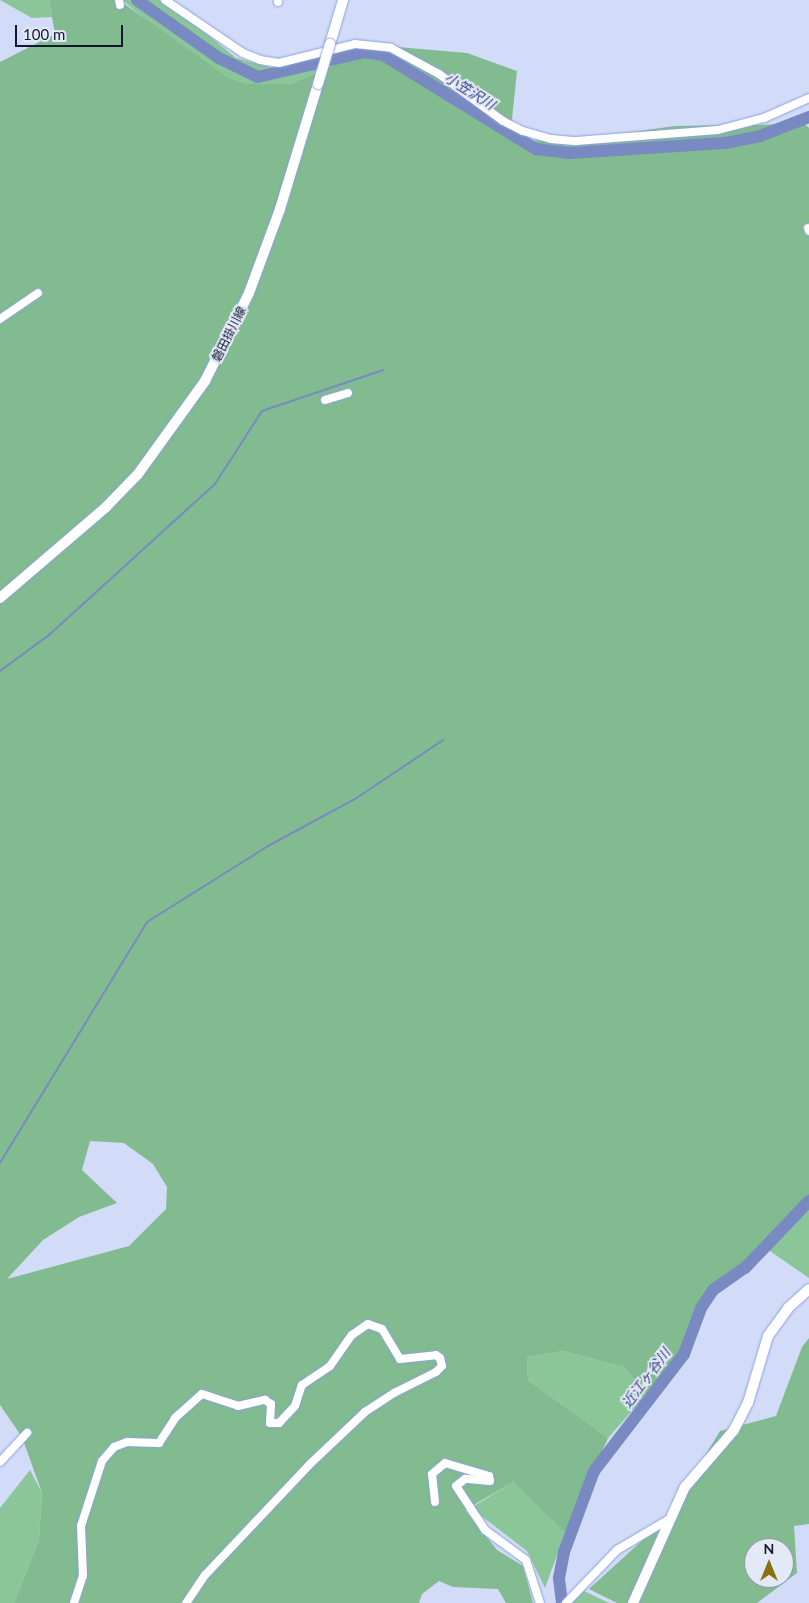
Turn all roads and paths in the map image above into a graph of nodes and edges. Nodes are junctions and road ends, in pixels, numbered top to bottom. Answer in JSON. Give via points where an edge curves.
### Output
{"nodes":[{"id":1,"x":165,"y":0,"type":"edge"},
{"id":2,"x":343,"y":0,"type":"edge"},
{"id":3,"x":809,"y":98,"type":"edge"},
{"id":4,"x":38,"y":293,"type":"dead end"},
{"id":5,"x":0,"y":319,"type":"edge"},
{"id":6,"x":348,"y":393,"type":"dead end"},
{"id":7,"x":325,"y":400,"type":"dead end"},
{"id":8,"x":0,"y":598,"type":"edge"},
{"id":9,"x":809,"y":1289,"type":"edge"},
{"id":10,"x":27,"y":1433,"type":"dead end"},
{"id":11,"x":0,"y":1462,"type":"edge"},
{"id":12,"x":435,"y":1502,"type":"dead end"},
{"id":13,"x":671,"y":1518,"type":"junction"},
{"id":14,"x":74,"y":1603,"type":"edge"},
{"id":15,"x":186,"y":1603,"type":"edge"},
{"id":16,"x":540,"y":1603,"type":"edge"},
{"id":17,"x":566,"y":1603,"type":"edge"},
{"id":18,"x":633,"y":1603,"type":"edge"}],
"edges":[{"from":1,"to":3,"type":"street","via":[[243,53],[260,60],[279,63],[355,44],[391,48],[438,74],[503,120],[523,131],[551,139],[576,141],[718,130],[764,118]]},
{"from":2,"to":8,"type":"main road","name":"磐田掛川線","bridge":true,"via":[[280,209],[250,293],[205,381],[138,474],[106,507]]},
{"from":4,"to":5,"type":"street"},
{"from":6,"to":7,"type":"street"},
{"from":9,"to":13,"type":"main road","via":[[788,1308],[768,1336],[748,1403],[734,1430],[685,1487]]},
{"from":10,"to":11,"type":"street"},
{"from":12,"to":16,"type":"street","via":[[432,1474],[444,1463],[489,1476],[490,1481],[465,1479],[456,1486],[493,1539],[526,1560]]},
{"from":13,"to":17,"type":"street","via":[[618,1550]]},
{"from":13,"to":18,"type":"main road"},
{"from":14,"to":15,"type":"street","via":[[83,1576],[81,1526],[102,1461],[114,1447],[127,1442],[159,1443],[175,1418],[202,1394],[238,1406],[265,1400],[271,1404],[270,1423],[280,1423],[295,1406],[302,1385],[330,1366],[352,1335],[368,1324],[382,1329],[400,1359],[436,1355],[440,1358],[442,1366],[436,1372],[394,1392],[365,1412],[311,1463],[205,1575]]}]}
